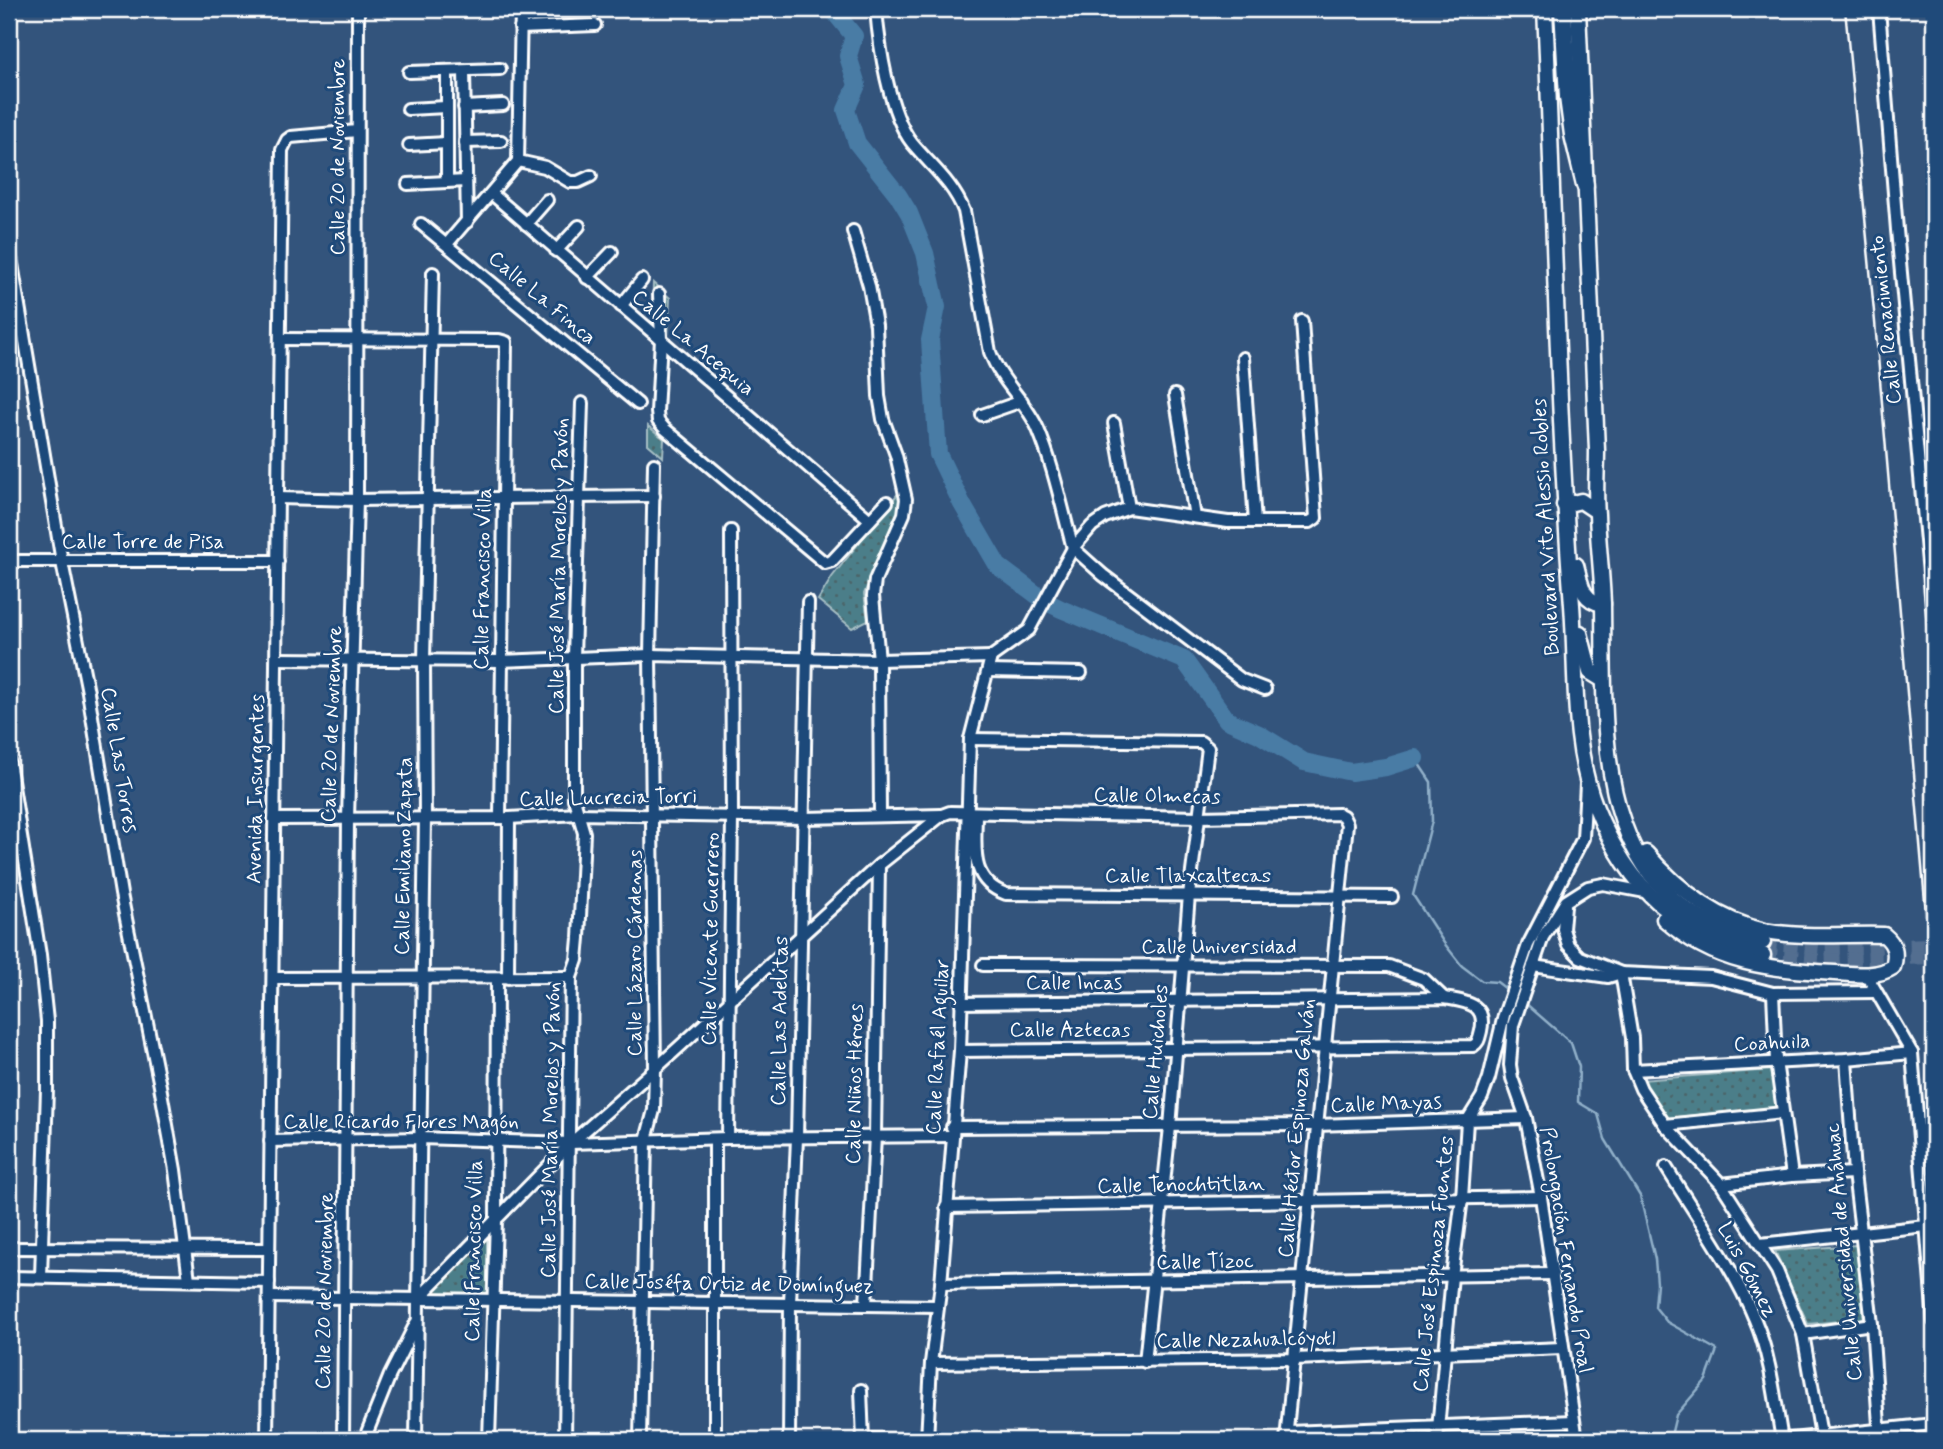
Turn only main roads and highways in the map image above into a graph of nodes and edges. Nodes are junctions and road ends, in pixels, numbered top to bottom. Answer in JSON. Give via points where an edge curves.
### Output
{"nodes":[{"id":1,"x":1545,"y":9,"type":"edge"},
{"id":2,"x":1563,"y":9,"type":"edge"},
{"id":3,"x":1578,"y":9,"type":"edge"},
{"id":4,"x":1584,"y":185,"type":"junction"},
{"id":5,"x":1564,"y":505,"type":"junction"},
{"id":6,"x":1596,"y":511,"type":"junction"},
{"id":7,"x":1566,"y":523,"type":"junction"},
{"id":8,"x":1603,"y":604,"type":"junction"},
{"id":9,"x":1573,"y":612,"type":"junction"},
{"id":10,"x":1603,"y":680,"type":"junction"},
{"id":11,"x":1625,"y":830,"type":"junction"},
{"id":12,"x":1646,"y":892,"type":"junction"}],
"edges":[{"from":1,"to":5,"type":"main road","name":"Boulevard Vito Alessio Robles"},
{"from":2,"to":4,"type":"highway","via":[[1568,97]]},
{"from":3,"to":4,"type":"main road","name":"Boulevard Vito Alessio Robles"},
{"from":4,"to":6,"type":"main road","name":"Boulevard Vito Alessio Robles"},
{"from":5,"to":6,"type":"main road","via":[[1581,501]]},
{"from":5,"to":7,"type":"main road","name":"Boulevard Vito Alessio Robles"},
{"from":6,"to":8,"type":"main road","name":"Boulevard Vito Alessio Robles"},
{"from":7,"to":8,"type":"main road","via":[[1585,595],[1593,603]]},
{"from":7,"to":9,"type":"main road","name":"Boulevard Vito Alessio Robles"},
{"from":8,"to":10,"type":"main road","name":"Boulevard Vito Alessio Robles"},
{"from":9,"to":10,"type":"main road","via":[[1587,667]]},
{"from":9,"to":12,"type":"main road","name":"Boulevard Vito Alessio Robles","via":[[1578,718],[1587,778],[1607,833]]},
{"from":10,"to":11,"type":"main road","name":"Boulevard Vito Alessio Robles","via":[[1610,778]]},
{"from":11,"to":12,"type":"main road","name":"Boulevard Vito Alessio Robles","via":[[1648,871],[1674,900],[1699,918],[1763,948],[1721,943],[1702,934]]},
{"from":11,"to":12,"type":"main road","via":[[1657,867],[1717,914],[1766,931],[1884,935],[1896,955],[1893,967],[1866,974],[1765,968],[1702,945],[1669,923]]}]}
